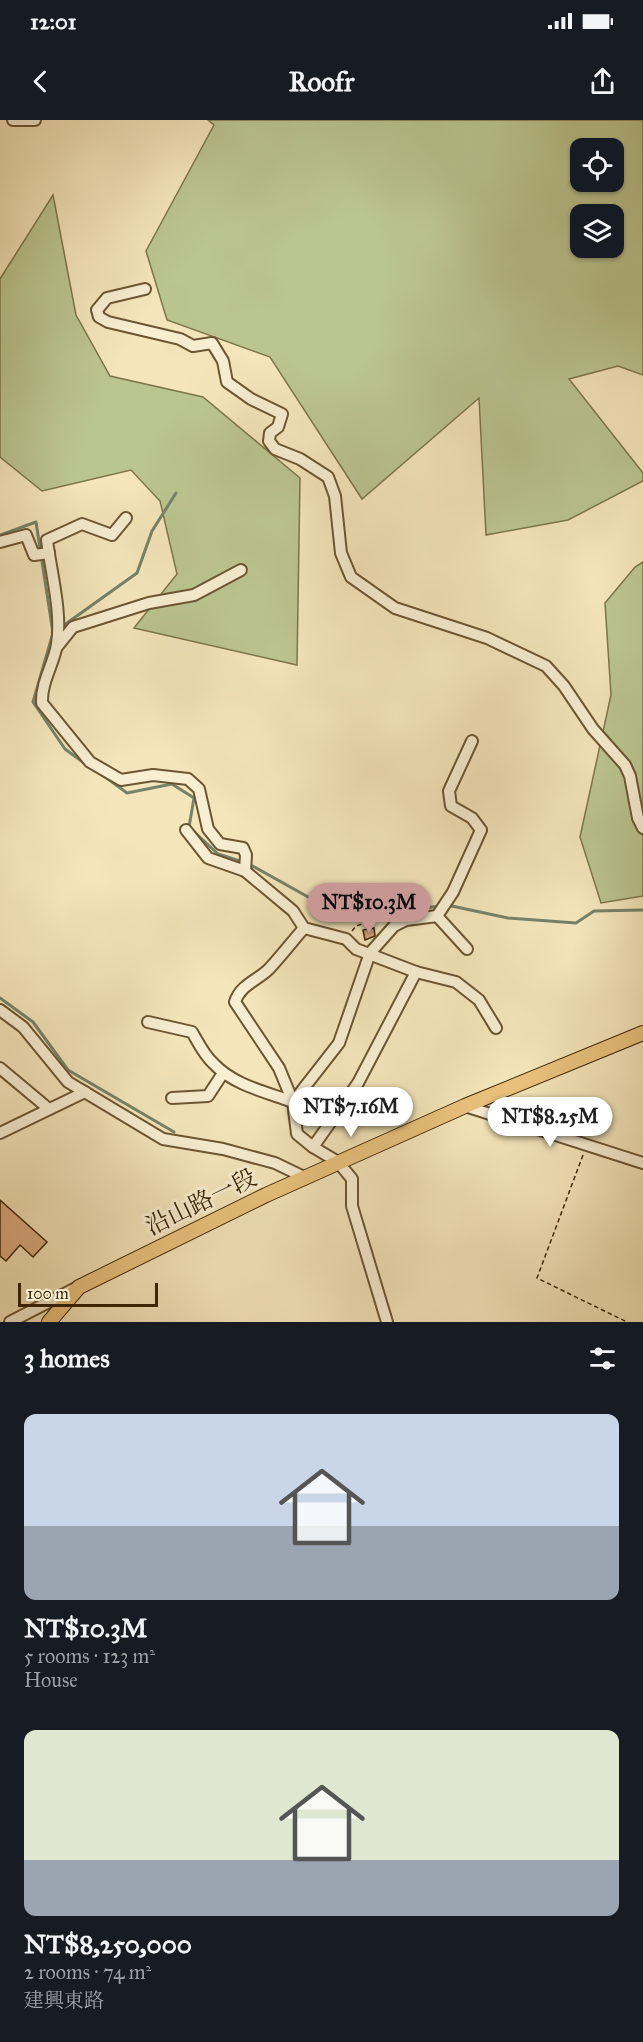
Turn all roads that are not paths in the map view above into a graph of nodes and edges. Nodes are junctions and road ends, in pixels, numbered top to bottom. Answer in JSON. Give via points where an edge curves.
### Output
{"nodes":[{"id":1,"x":13,"y":120,"type":"edge"},
{"id":2,"x":35,"y":120,"type":"edge"},
{"id":3,"x":145,"y":289,"type":"dead end"},
{"id":4,"x":126,"y":518,"type":"dead end"},
{"id":5,"x":0,"y":542,"type":"edge"},
{"id":6,"x":42,"y":554,"type":"junction"},
{"id":7,"x":241,"y":570,"type":"dead end"},
{"id":8,"x":57,"y":637,"type":"junction"},
{"id":9,"x":472,"y":741,"type":"dead end"},
{"id":10,"x":643,"y":828,"type":"edge"},
{"id":11,"x":186,"y":830,"type":"dead end"},
{"id":12,"x":245,"y":870,"type":"junction"},
{"id":13,"x":439,"y":914,"type":"junction"},
{"id":14,"x":304,"y":928,"type":"junction"},
{"id":15,"x":467,"y":949,"type":"dead end"},
{"id":16,"x":370,"y":953,"type":"junction"},
{"id":17,"x":416,"y":972,"type":"junction"},
{"id":18,"x":0,"y":1010,"type":"edge"},
{"id":19,"x":148,"y":1022,"type":"dead end"},
{"id":20,"x":496,"y":1028,"type":"dead end"},
{"id":21,"x":643,"y":1033,"type":"edge"},
{"id":22,"x":0,"y":1068,"type":"edge"},
{"id":23,"x":223,"y":1073,"type":"junction"},
{"id":24,"x":85,"y":1092,"type":"junction"},
{"id":25,"x":172,"y":1098,"type":"dead end"},
{"id":26,"x":293,"y":1102,"type":"junction"},
{"id":27,"x":465,"y":1106,"type":"junction"},
{"id":28,"x":49,"y":1109,"type":"junction"},
{"id":29,"x":0,"y":1133,"type":"edge"},
{"id":30,"x":313,"y":1147,"type":"junction"},
{"id":31,"x":338,"y":1162,"type":"junction"},
{"id":32,"x":643,"y":1163,"type":"edge"},
{"id":33,"x":304,"y":1177,"type":"junction"},
{"id":34,"x":79,"y":1287,"type":"junction"},
{"id":35,"x":10,"y":1322,"type":"edge"},
{"id":36,"x":49,"y":1322,"type":"edge"},
{"id":37,"x":387,"y":1322,"type":"edge"}],
"edges":[{"from":1,"to":2,"type":"street"},
{"from":3,"to":10,"type":"street","via":[[107,298],[97,310],[99,317],[193,346],[212,343],[223,361],[227,382],[282,414],[278,428],[270,433],[269,441],[275,449],[328,477],[335,496],[341,553],[351,577],[395,608],[487,638],[546,666],[625,765]]},
{"from":4,"to":6,"type":"street","via":[[112,535],[82,525],[60,532],[47,540]]},
{"from":5,"to":6,"type":"street","via":[[26,535]]},
{"from":6,"to":8,"type":"street"},
{"from":7,"to":8,"type":"street","via":[[194,595],[150,603],[73,627]]},
{"from":8,"to":12,"type":"street","via":[[42,703],[70,741],[90,762],[121,780],[153,775],[188,779],[200,789],[208,829],[220,844],[243,848]]},
{"from":9,"to":13,"type":"street","via":[[449,791],[451,806],[482,830]]},
{"from":11,"to":12,"type":"street","via":[[208,858]]},
{"from":12,"to":14,"type":"street","via":[[293,911]]},
{"from":13,"to":15,"type":"street"},
{"from":13,"to":16,"type":"street","via":[[394,926]]},
{"from":14,"to":16,"type":"street","via":[[346,939],[356,949]]},
{"from":14,"to":26,"type":"street","via":[[235,1002],[279,1068]]},
{"from":16,"to":17,"type":"street"},
{"from":16,"to":26,"type":"street","via":[[339,1043]]},
{"from":17,"to":20,"type":"street","via":[[456,982],[479,1000]]},
{"from":17,"to":30,"type":"street","via":[[358,1083]]},
{"from":18,"to":24,"type":"street","via":[[23,1027],[60,1074]]},
{"from":19,"to":23,"type":"street","via":[[192,1032]]},
{"from":21,"to":27,"type":"main road","name":"沿山路一段"},
{"from":22,"to":28,"type":"street"},
{"from":23,"to":25,"type":"street","via":[[208,1096]]},
{"from":23,"to":26,"type":"street"},
{"from":24,"to":28,"type":"street"},
{"from":24,"to":33,"type":"street","via":[[163,1139],[265,1160]]},
{"from":26,"to":30,"type":"street","via":[[297,1134]]},
{"from":27,"to":31,"type":"main road","name":"沿山路一段"},
{"from":27,"to":32,"type":"street"},
{"from":28,"to":29,"type":"street"},
{"from":30,"to":31,"type":"street"},
{"from":31,"to":33,"type":"main road","name":"沿山路一段"},
{"from":31,"to":37,"type":"street","via":[[352,1179],[352,1206]]},
{"from":33,"to":34,"type":"main road","name":"沿山路一段"},
{"from":34,"to":35,"type":"street"},
{"from":34,"to":36,"type":"main road"}]}
